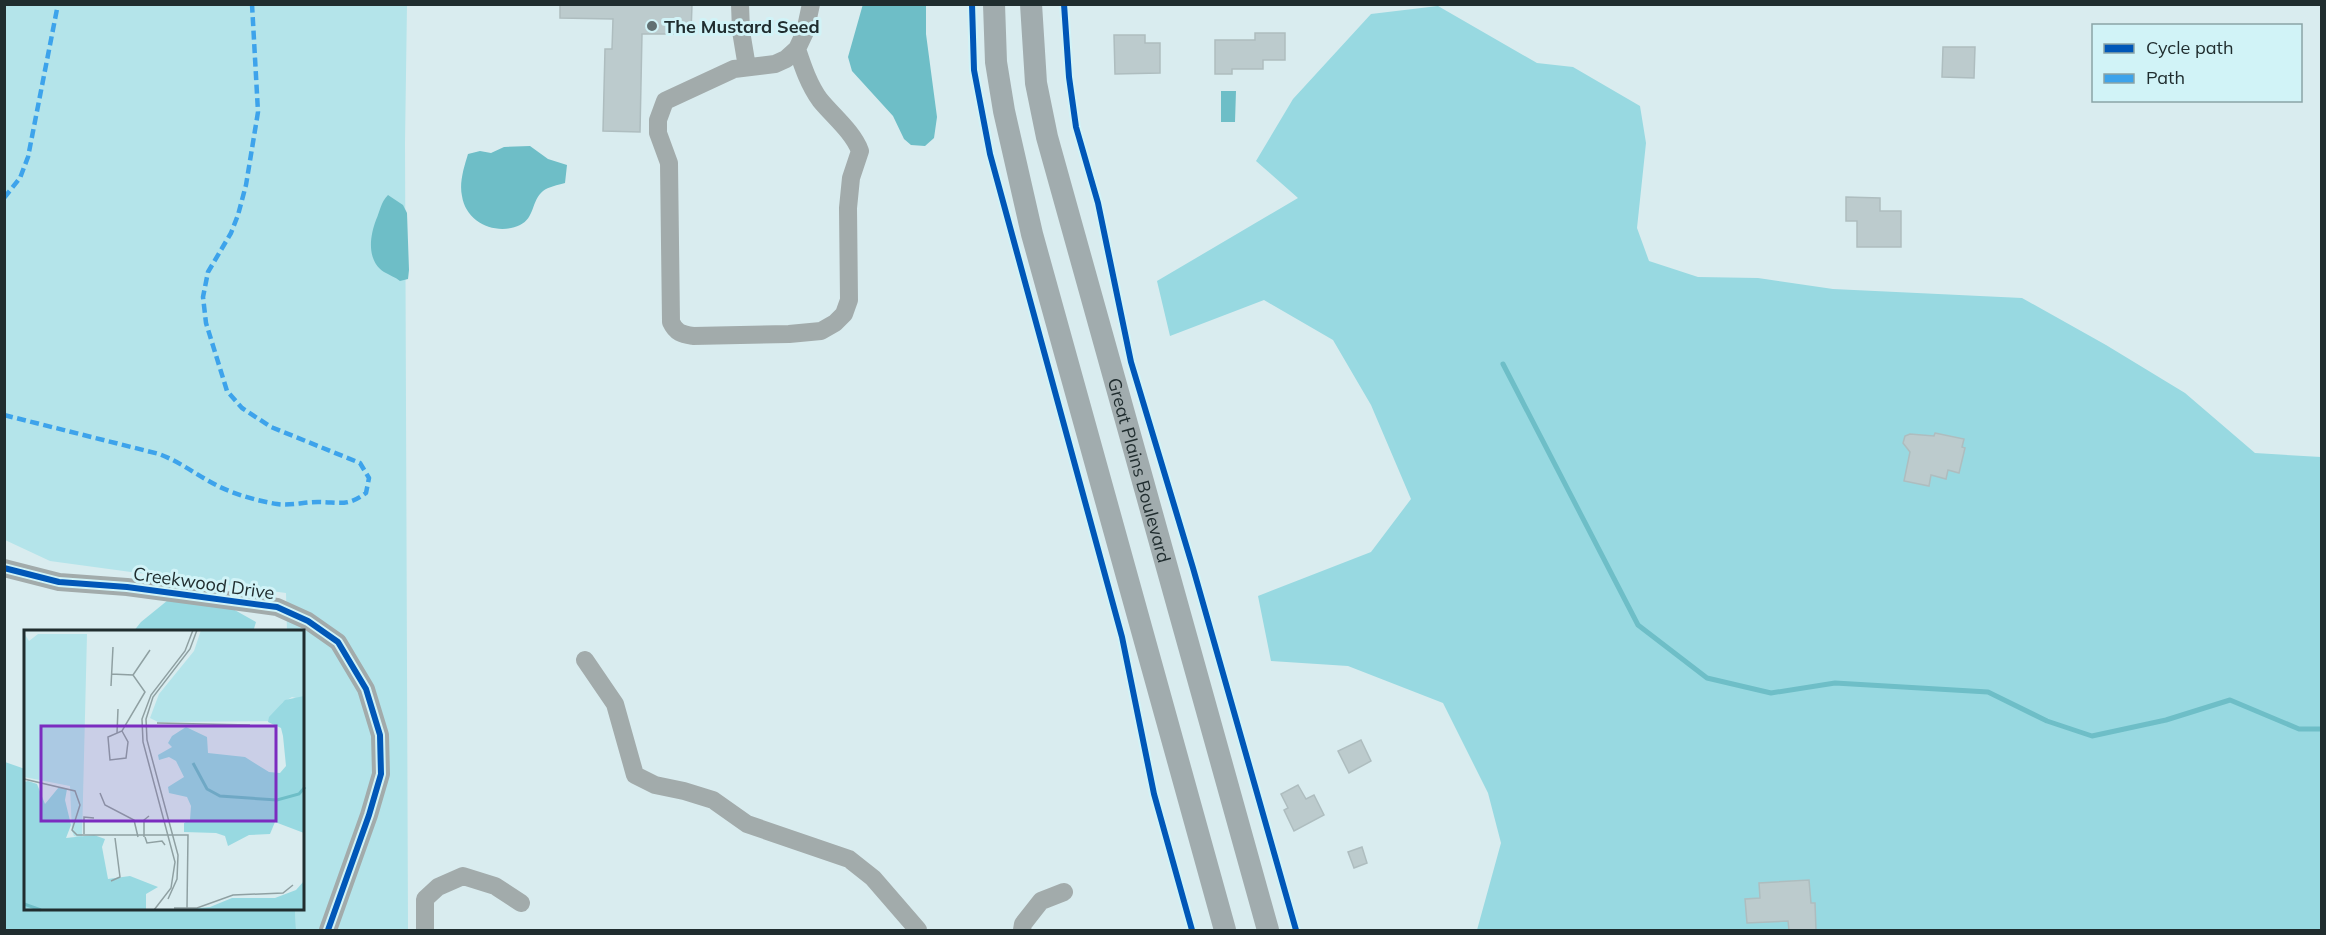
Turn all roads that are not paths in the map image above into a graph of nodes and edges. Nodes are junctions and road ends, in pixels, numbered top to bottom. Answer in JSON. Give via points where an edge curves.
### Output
{"nodes":[{"id":1,"x":740,"y":4,"type":"edge"},
{"id":2,"x":811,"y":4,"type":"edge"},
{"id":3,"x":994,"y":4,"type":"edge"},
{"id":4,"x":1031,"y":4,"type":"edge"},
{"id":5,"x":797,"y":49,"type":"junction"},
{"id":6,"x":747,"y":67,"type":"junction"},
{"id":7,"x":4,"y":568,"type":"edge"},
{"id":8,"x":585,"y":660,"type":"dead end"},
{"id":9,"x":1064,"y":892,"type":"dead end"},
{"id":10,"x":521,"y":903,"type":"dead end"},
{"id":11,"x":328,"y":930,"type":"edge"},
{"id":12,"x":425,"y":930,"type":"edge"},
{"id":13,"x":918,"y":930,"type":"edge"},
{"id":14,"x":1022,"y":930,"type":"edge"},
{"id":15,"x":1225,"y":930,"type":"edge"},
{"id":16,"x":1268,"y":930,"type":"edge"}],
"edges":[{"from":1,"to":6,"type":"street"},
{"from":2,"to":5,"type":"street"},
{"from":3,"to":15,"type":"main road","via":[[1004,111],[1032,234]]},
{"from":4,"to":16,"type":"main road","name":"Great Plains Boulevard","via":[[1036,83],[1047,137]]},
{"from":5,"to":6,"type":"street","via":[[776,64]]},
{"from":5,"to":6,"type":"street","via":[[818,97],[860,151],[849,198],[849,300],[844,314],[821,331],[681,334],[671,322],[669,163],[658,133],[658,120],[665,101],[734,69]]},
{"from":7,"to":11,"type":"street","name":"Creekwood Drive","via":[[59,582],[277,607],[308,621],[338,642],[366,689],[380,735],[381,774]]},
{"from":8,"to":13,"type":"street","via":[[615,704],[635,775],[713,800],[747,824],[849,859],[873,878]]},
{"from":9,"to":14,"type":"street","via":[[1041,901]]},
{"from":10,"to":12,"type":"street","via":[[495,886],[463,876],[438,887],[425,898]]}]}
